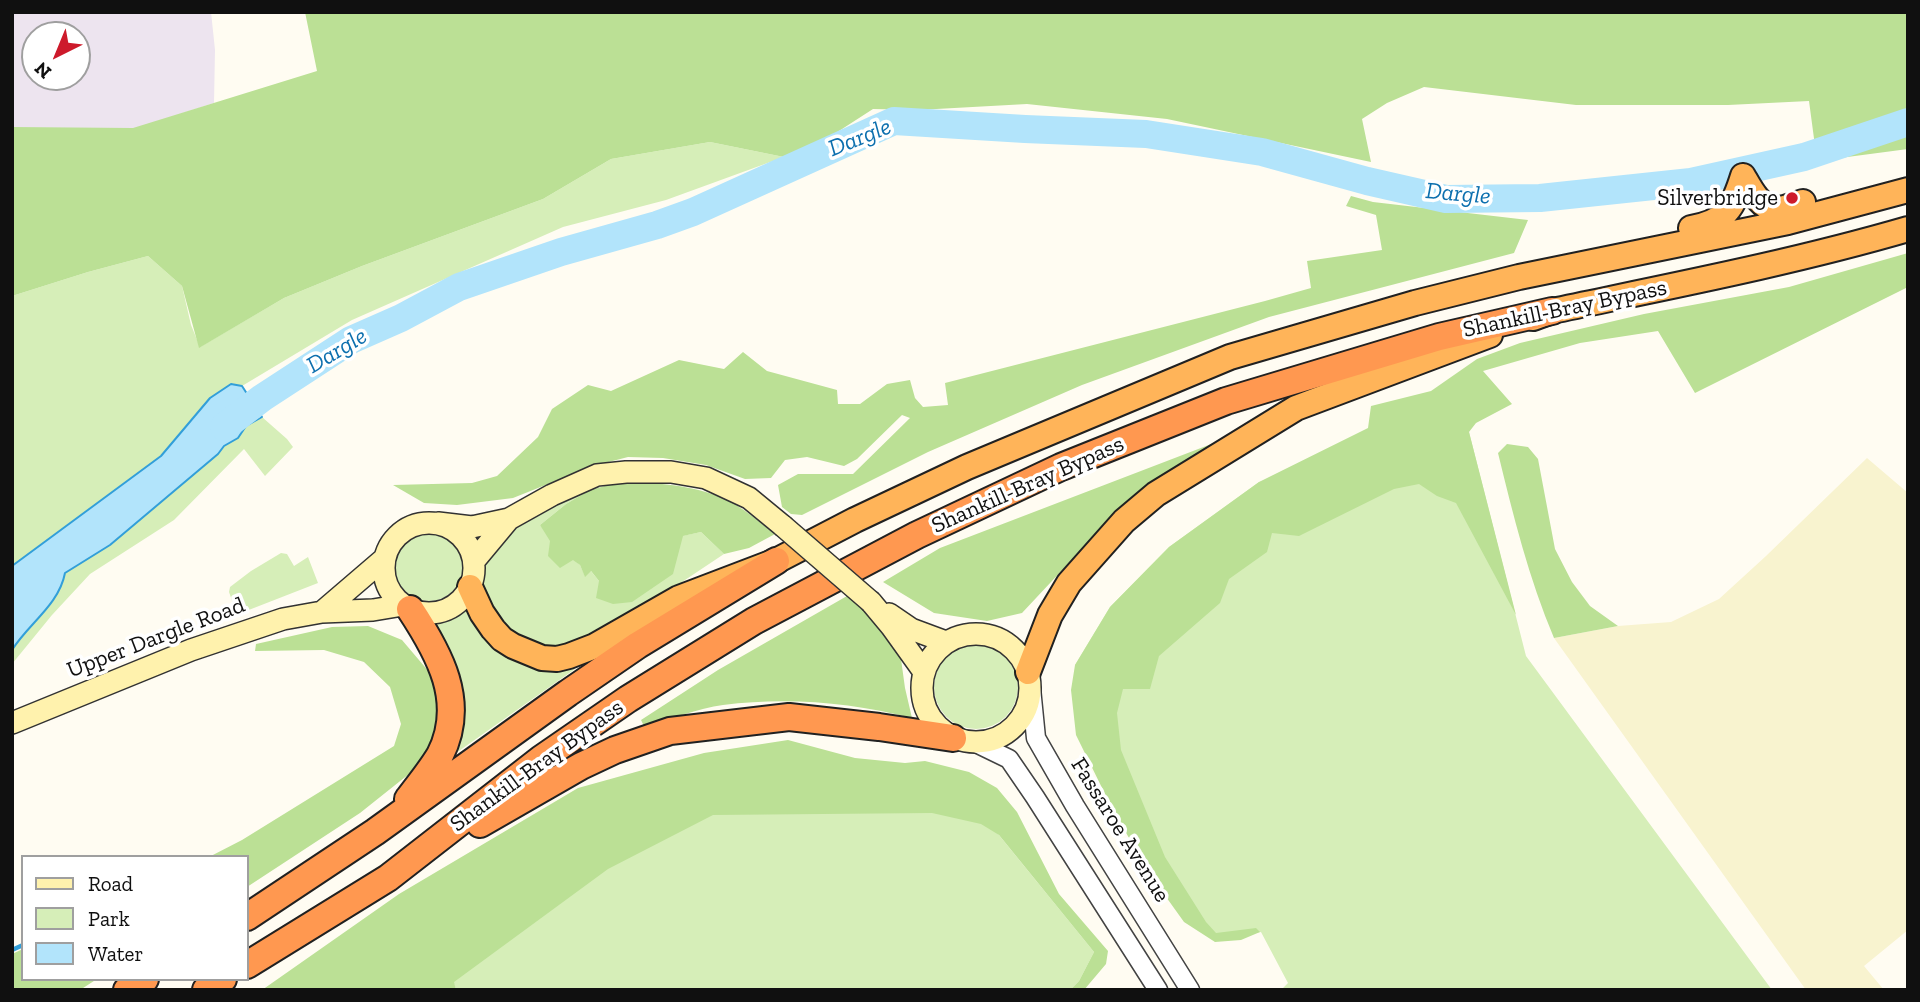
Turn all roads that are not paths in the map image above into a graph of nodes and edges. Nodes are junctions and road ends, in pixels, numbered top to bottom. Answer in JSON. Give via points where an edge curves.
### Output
{"nodes":[{"id":1,"x":1908,"y":175,"type":"edge"},
{"id":2,"x":1908,"y":190,"type":"edge"},
{"id":3,"x":1908,"y":229,"type":"edge"},
{"id":4,"x":1415,"y":303,"type":"junction"},
{"id":5,"x":1552,"y":311,"type":"junction"},
{"id":6,"x":509,"y":519,"type":"junction"},
{"id":7,"x":438,"y":523,"type":"junction"},
{"id":8,"x":384,"y":558,"type":"junction"},
{"id":9,"x":474,"y":561,"type":"junction"},
{"id":10,"x":776,"y":561,"type":"junction"},
{"id":11,"x":470,"y":587,"type":"junction"},
{"id":12,"x":871,"y":602,"type":"junction"},
{"id":13,"x":407,"y":607,"type":"junction"},
{"id":14,"x":322,"y":612,"type":"junction"},
{"id":15,"x":946,"y":642,"type":"junction"},
{"id":16,"x":924,"y":672,"type":"junction"},
{"id":17,"x":1030,"y":680,"type":"junction"},
{"id":18,"x":12,"y":723,"type":"edge"},
{"id":19,"x":964,"y":741,"type":"junction"},
{"id":20,"x":395,"y":818,"type":"junction"},
{"id":21,"x":388,"y":878,"type":"junction"},
{"id":22,"x":248,"y":916,"type":"edge"},
{"id":23,"x":248,"y":964,"type":"edge"},
{"id":24,"x":1158,"y":990,"type":"edge"},
{"id":25,"x":1190,"y":990,"type":"edge"}],
"edges":[{"from":1,"to":4,"type":"highway","via":[[1774,209],[1758,199],[1743,176],[1732,205],[1715,222],[1456,280],[1439,285]]},
{"from":2,"to":4,"type":"highway","name":"Shankill-Bray Bypass","via":[[1788,222]]},
{"from":3,"to":5,"type":"highway","name":"Shankill-Bray Bypass"},
{"from":4,"to":10,"type":"highway","name":"Shankill-Bray Bypass","via":[[1230,357],[967,467]]},
{"from":5,"to":17,"type":"highway","via":[[1296,408],[1156,494],[1124,521],[1069,583],[1050,615]]},
{"from":5,"to":21,"type":"highway","name":"Shankill-Bray Bypass","via":[[1439,337],[1226,401],[1060,467],[918,535],[754,621],[628,699]]},
{"from":6,"to":7,"type":"main road","via":[[472,527]]},
{"from":6,"to":9,"type":"main road"},
{"from":6,"to":12,"type":"main road","bridge":true,"via":[[597,475],[671,472],[706,478],[749,498]]},
{"from":7,"to":8,"type":"main road","via":[[404,529]]},
{"from":7,"to":9,"type":"main road","via":[[462,537]]},
{"from":8,"to":13,"type":"main road","via":[[387,584]]},
{"from":8,"to":14,"type":"main road"},
{"from":9,"to":11,"type":"main road"},
{"from":10,"to":11,"type":"highway","via":[[679,598],[595,646],[557,659],[542,658],[502,639]]},
{"from":10,"to":20,"type":"highway","name":"Shankill-Bray Bypass","via":[[628,652]]},
{"from":11,"to":13,"type":"main road","via":[[448,608],[422,613]]},
{"from":12,"to":15,"type":"main road","via":[[911,629]]},
{"from":12,"to":16,"type":"main road"},
{"from":13,"to":14,"type":"main road","name":"Upper Dargle Road"},
{"from":13,"to":20,"type":"highway","via":[[428,636],[446,675],[450,716],[439,756]]},
{"from":14,"to":18,"type":"main road","name":"Upper Dargle Road","via":[[283,619],[191,649]]},
{"from":15,"to":16,"type":"main road","via":[[932,655]]},
{"from":15,"to":17,"type":"main road","via":[[978,634],[995,637],[1021,657]]},
{"from":16,"to":19,"type":"main road","via":[[921,688],[930,718],[940,730]]},
{"from":17,"to":19,"type":"main road","via":[[1021,721],[993,741]]},
{"from":17,"to":25,"type":"street","name":"Fassaroe Avenue","via":[[1036,738]]},
{"from":19,"to":21,"type":"highway","via":[[789,717],[670,731],[581,766],[427,860]]},
{"from":19,"to":24,"type":"street","via":[[1009,759]]},
{"from":20,"to":22,"type":"highway","name":"Shankill-Bray Bypass"},
{"from":21,"to":23,"type":"highway","name":"Shankill-Bray Bypass"}]}
